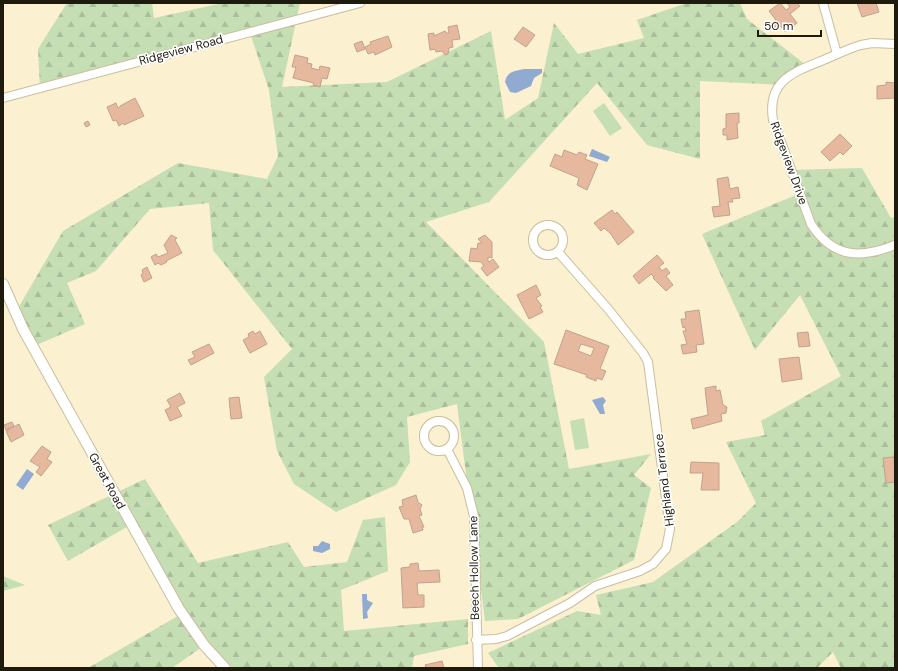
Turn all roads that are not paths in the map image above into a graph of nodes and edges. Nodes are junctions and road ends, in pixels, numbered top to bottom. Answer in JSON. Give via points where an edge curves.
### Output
{"nodes":[{"id":1,"x":360,"y":3,"type":"edge"},
{"id":2,"x":823,"y":3,"type":"edge"},
{"id":3,"x":333,"y":6,"type":"edge"},
{"id":4,"x":895,"y":44,"type":"edge"},
{"id":5,"x":837,"y":54,"type":"junction"},
{"id":6,"x":3,"y":98,"type":"edge"},
{"id":7,"x":895,"y":245,"type":"edge"},
{"id":8,"x":558,"y":252,"type":"dead end"},
{"id":9,"x":3,"y":284,"type":"edge"},
{"id":10,"x":6,"y":297,"type":"edge"},
{"id":11,"x":447,"y":449,"type":"dead end"},
{"id":12,"x":476,"y":640,"type":"junction"},
{"id":13,"x":225,"y":668,"type":"edge"},
{"id":14,"x":478,"y":668,"type":"edge"}],
"edges":[{"from":1,"to":3,"type":"street","name":"Ridgeview Road"},
{"from":2,"to":5,"type":"street"},
{"from":3,"to":6,"type":"street","name":"Ridgeview Road"},
{"from":4,"to":5,"type":"street","name":"Ridgeview Drive","via":[[872,43]]},
{"from":5,"to":7,"type":"street","name":"Ridgeview Drive","via":[[793,72],[785,79],[775,93],[773,120],[811,224],[825,241],[842,251],[854,254],[876,252]]},
{"from":8,"to":12,"type":"street","name":"Highland Terrace","via":[[609,310],[648,362],[670,529],[669,539],[660,557],[645,569],[595,586],[570,603],[507,636]]},
{"from":9,"to":10,"type":"street","name":"Great Road"},
{"from":10,"to":13,"type":"street","name":"Great Road","via":[[179,609],[200,640]]},
{"from":11,"to":12,"type":"street","name":"Beech Hollow Lane","via":[[467,488],[474,516]]},
{"from":12,"to":14,"type":"street","name":"Beech Hollow Lane"}]}
